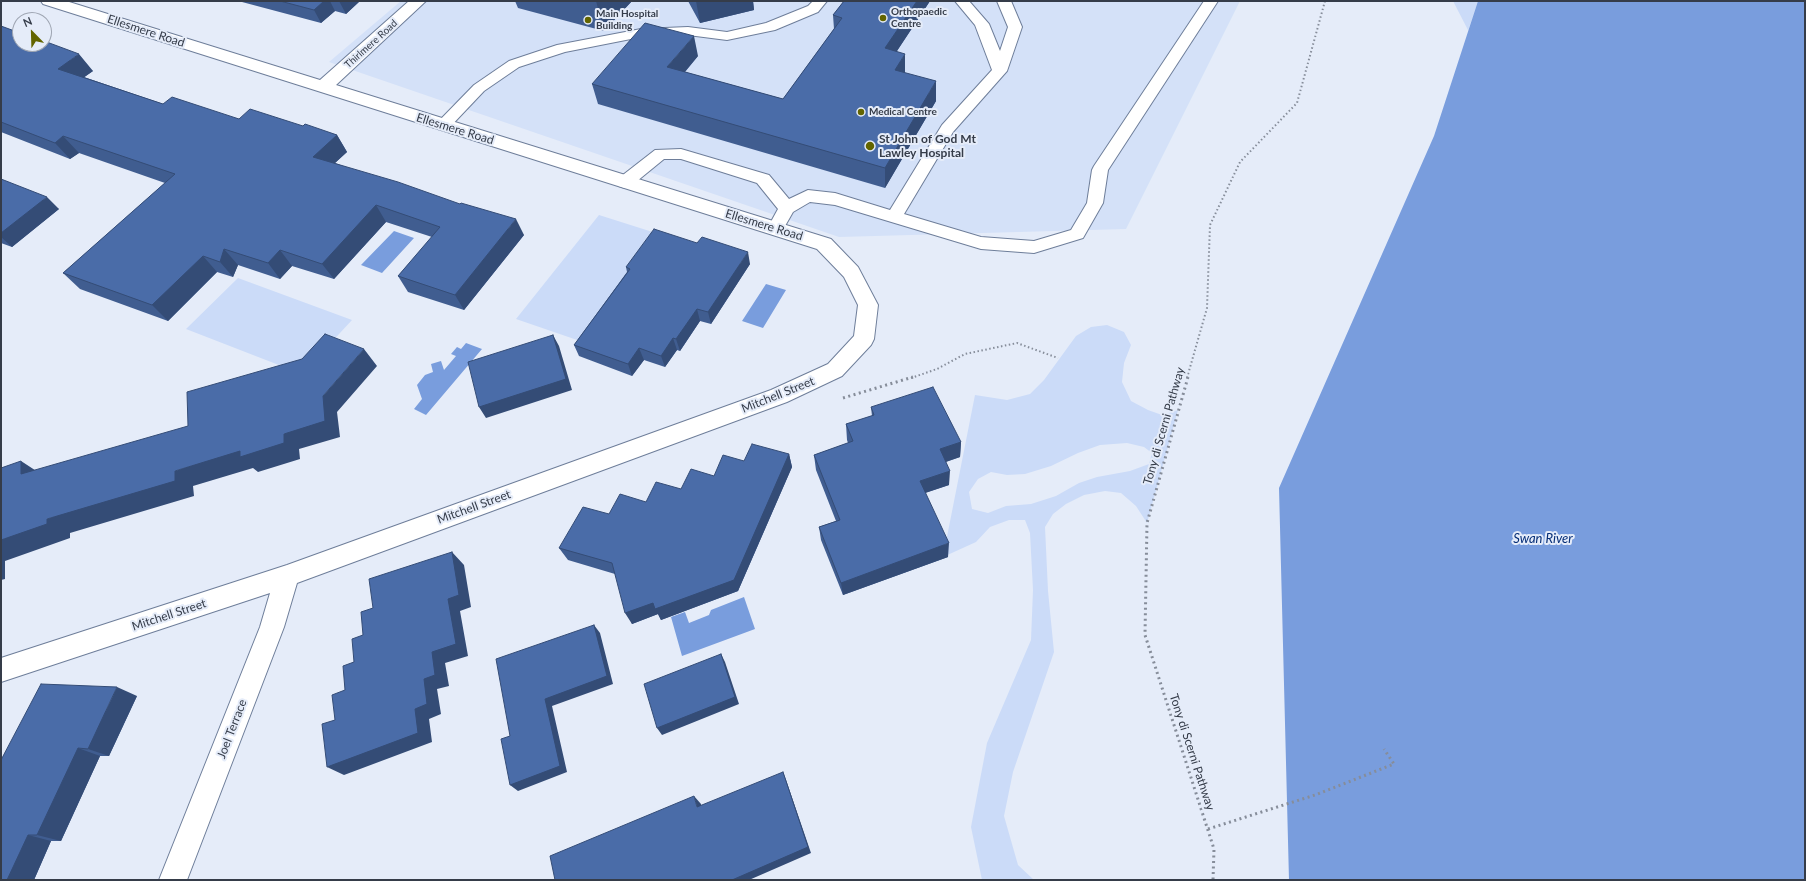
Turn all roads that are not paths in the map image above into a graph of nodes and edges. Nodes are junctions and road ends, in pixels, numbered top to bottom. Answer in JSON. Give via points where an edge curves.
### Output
{"nodes":[{"id":1,"x":50,"y":1,"type":"edge"},
{"id":2,"x":418,"y":1,"type":"edge"},
{"id":3,"x":820,"y":1,"type":"edge"},
{"id":4,"x":962,"y":1,"type":"edge"},
{"id":5,"x":1004,"y":1,"type":"edge"},
{"id":6,"x":1211,"y":1,"type":"edge"},
{"id":7,"x":1000,"y":71,"type":"junction"},
{"id":8,"x":323,"y":87,"type":"junction"},
{"id":9,"x":443,"y":125,"type":"junction"},
{"id":10,"x":626,"y":182,"type":"junction"},
{"id":11,"x":787,"y":208,"type":"junction"},
{"id":12,"x":894,"y":217,"type":"junction"},
{"id":13,"x":775,"y":229,"type":"junction"},
{"id":14,"x":851,"y":272,"type":"joint"},
{"id":15,"x":287,"y":576,"type":"junction"},
{"id":16,"x":1,"y":670,"type":"edge"},
{"id":17,"x":173,"y":880,"type":"edge"}],
"edges":[{"from":1,"to":8,"type":"street","name":"Ellesmere Road"},
{"from":2,"to":8,"type":"street","name":"Thirlmere Road"},
{"from":3,"to":9,"type":"lane","via":[[813,9],[770,27],[727,36],[688,32],[641,33],[562,48],[514,64],[479,88]]},
{"from":4,"to":7,"type":"lane","via":[[982,24]]},
{"from":5,"to":7,"type":"lane","via":[[1016,27]]},
{"from":6,"to":12,"type":"lane","via":[[1100,170],[1095,203],[1077,234],[1034,247],[981,243]]},
{"from":7,"to":12,"type":"lane","via":[[947,129]]},
{"from":8,"to":9,"type":"street","name":"Ellesmere Road"},
{"from":9,"to":10,"type":"street","name":"Ellesmere Road"},
{"from":10,"to":11,"type":"lane","via":[[660,154],[681,154],[763,179]]},
{"from":10,"to":13,"type":"street","name":"Ellesmere Road"},
{"from":11,"to":12,"type":"lane","via":[[808,196],[835,199]]},
{"from":11,"to":13,"type":"lane"},
{"from":13,"to":14,"type":"street","name":"Ellesmere Road","via":[[824,244]]},
{"from":14,"to":15,"type":"street","name":"Mitchell Street","via":[[868,304],[864,339],[835,370],[779,396]]},
{"from":15,"to":16,"type":"street","name":"Mitchell Street"},
{"from":15,"to":17,"type":"street","name":"Joel Terrace","via":[[272,627]]}]}
